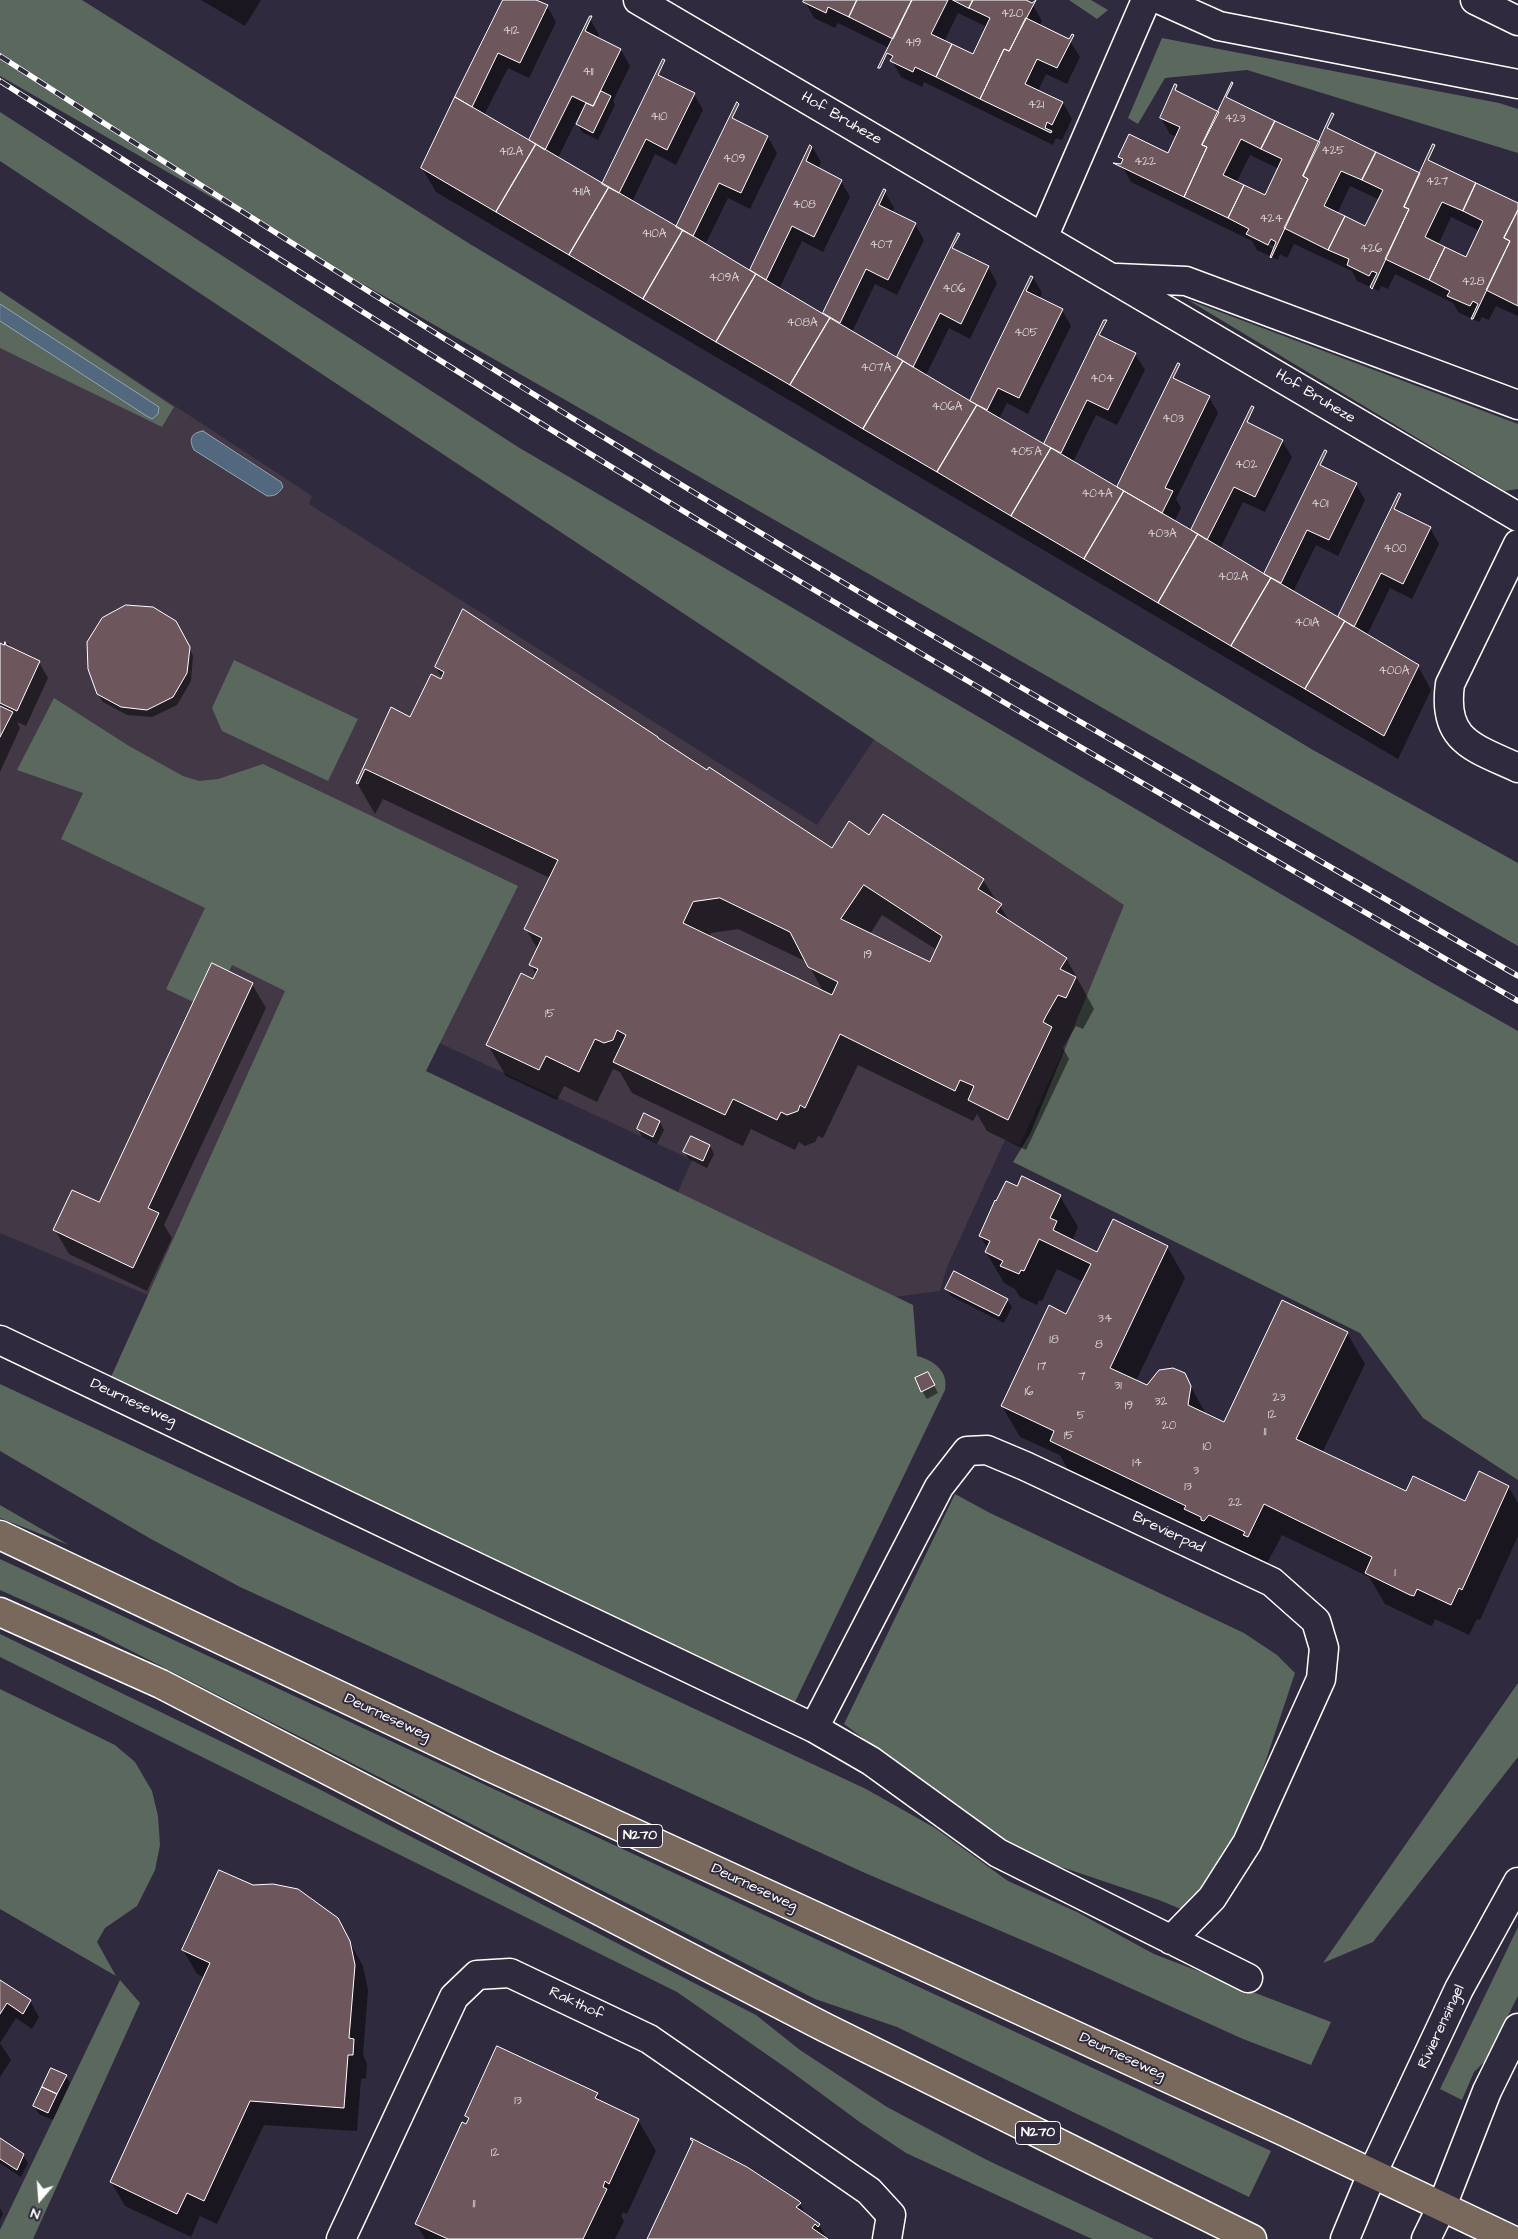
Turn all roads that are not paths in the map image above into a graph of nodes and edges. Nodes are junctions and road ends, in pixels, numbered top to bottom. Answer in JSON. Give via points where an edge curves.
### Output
{"nodes":[{"id":1,"x":638,"y":0,"type":"edge"},
{"id":2,"x":1146,"y":0,"type":"edge"},
{"id":3,"x":1161,"y":0,"type":"edge"},
{"id":4,"x":1475,"y":0,"type":"edge"},
{"id":5,"x":1518,"y":21,"type":"edge"},
{"id":6,"x":1518,"y":84,"type":"edge"},
{"id":7,"x":1043,"y":238,"type":"junction"},
{"id":8,"x":1113,"y":278,"type":"junction"},
{"id":9,"x":1518,"y":405,"type":"edge"},
{"id":10,"x":1518,"y":517,"type":"edge"},
{"id":11,"x":1518,"y":544,"type":"edge"},
{"id":12,"x":1518,"y":768,"type":"edge"},
{"id":13,"x":0,"y":1340,"type":"edge"},
{"id":14,"x":0,"y":1535,"type":"edge"},
{"id":15,"x":0,"y":1612,"type":"edge"},
{"id":16,"x":814,"y":1728,"type":"junction"},
{"id":17,"x":1518,"y":1882,"type":"edge"},
{"id":18,"x":1171,"y":1940,"type":"junction"},
{"id":19,"x":1248,"y":1978,"type":"dead end"},
{"id":20,"x":1518,"y":2028,"type":"edge"},
{"id":21,"x":1372,"y":2174,"type":"junction"},
{"id":22,"x":1442,"y":2206,"type":"junction"},
{"id":23,"x":341,"y":2239,"type":"edge"},
{"id":24,"x":887,"y":2239,"type":"edge"},
{"id":25,"x":1252,"y":2239,"type":"edge"},
{"id":26,"x":1345,"y":2239,"type":"edge"},
{"id":27,"x":1426,"y":2239,"type":"edge"},
{"id":28,"x":1510,"y":2239,"type":"edge"}],
"edges":[{"from":1,"to":7,"type":"street","name":"Hof Bruheze"},
{"from":2,"to":7,"type":"street"},
{"from":3,"to":6,"type":"street","via":[[1219,26]]},
{"from":4,"to":5,"type":"street"},
{"from":7,"to":8,"type":"street","name":"Hof Bruheze"},
{"from":8,"to":9,"type":"street","name":"Hof Bruheze","via":[[1186,281]]},
{"from":8,"to":10,"type":"street","name":"Hof Bruheze"},
{"from":11,"to":12,"type":"street","via":[[1450,684],[1448,704],[1451,724],[1470,745]]},
{"from":13,"to":16,"type":"street","name":"Deurneseweg"},
{"from":14,"to":21,"type":"main road","name":"Deurneseweg","number":"N270","via":[[497,1770]]},
{"from":15,"to":25,"type":"main road","number":"N270","via":[[161,1684],[824,2027]]},
{"from":16,"to":18,"type":"street","name":"Deurneseweg","via":[[871,1761],[998,1853]]},
{"from":16,"to":18,"type":"street","name":"Brevierpad","via":[[939,1487],[967,1451],[987,1450],[1025,1466],[1272,1582],[1316,1620],[1324,1648],[1321,1680],[1247,1843],[1212,1898]]},
{"from":17,"to":21,"type":"street","name":"Rivierensingel","via":[[1459,1989]]},
{"from":18,"to":19,"type":"street","name":"Deurneseweg"},
{"from":20,"to":22,"type":"street","via":[[1487,2091]]},
{"from":21,"to":22,"type":"main road","name":"Deurneseweg","number":"N270"},
{"from":21,"to":26,"type":"street","name":"Rivierensingel"},
{"from":22,"to":27,"type":"street"},
{"from":22,"to":28,"type":"main road","name":"Deurneseweg","number":"N270"},
{"from":23,"to":24,"type":"street","name":"Rakthof","via":[[454,1997],[477,1975],[510,1973],[649,2039],[869,2191],[891,2215]]}]}
